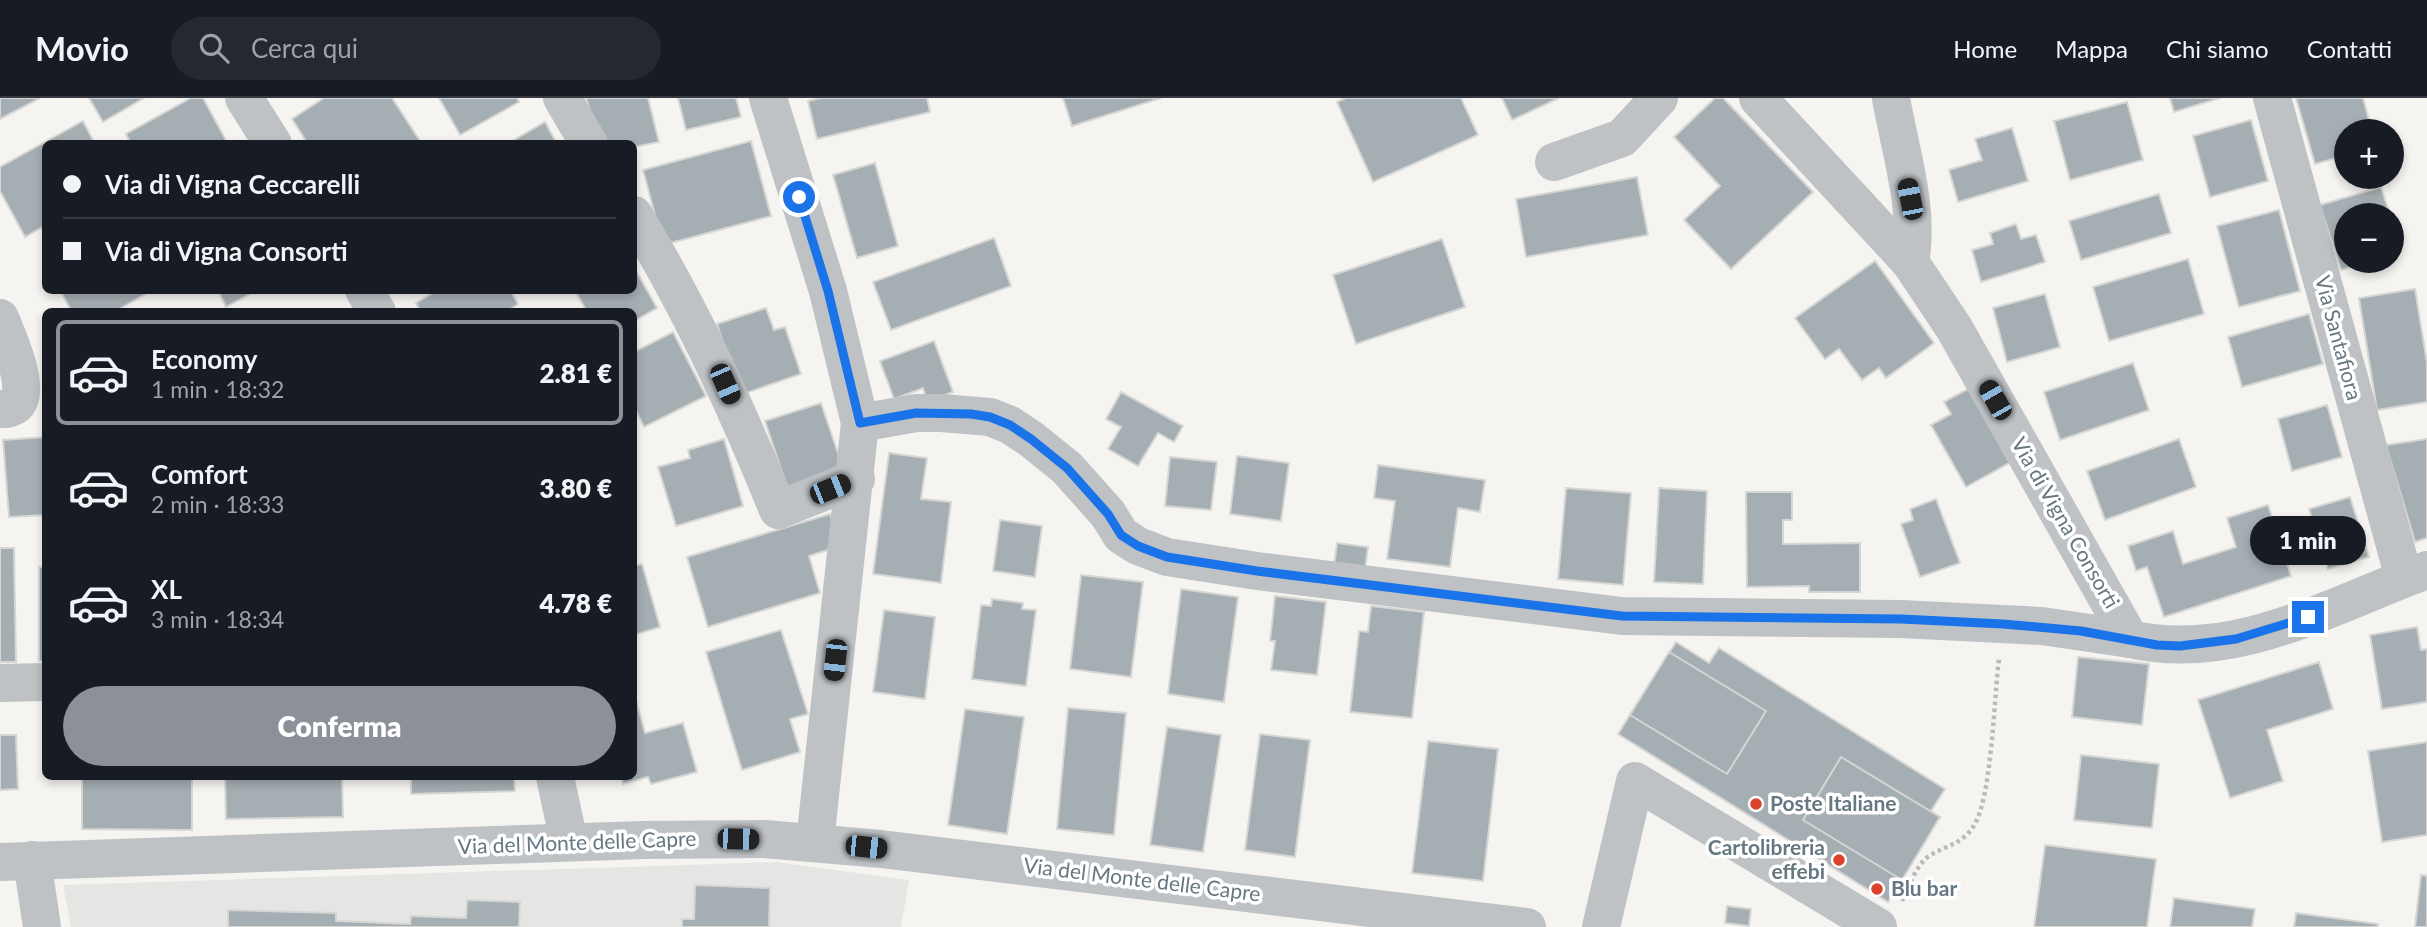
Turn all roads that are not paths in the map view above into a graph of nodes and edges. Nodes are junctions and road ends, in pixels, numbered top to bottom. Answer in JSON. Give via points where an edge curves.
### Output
{"nodes":[{"id":1,"x":244,"y":98,"type":"edge"},
{"id":2,"x":562,"y":98,"type":"edge"},
{"id":3,"x":768,"y":98,"type":"edge"},
{"id":4,"x":1659,"y":98,"type":"edge"},
{"id":5,"x":1758,"y":98,"type":"edge"},
{"id":6,"x":1891,"y":98,"type":"edge"},
{"id":7,"x":2272,"y":98,"type":"edge"},
{"id":8,"x":270,"y":140,"type":"edge"},
{"id":9,"x":587,"y":140,"type":"edge"},
{"id":10,"x":1553,"y":162,"type":"dead end"},
{"id":11,"x":637,"y":220,"type":"edge"},
{"id":12,"x":1910,"y":262,"type":"junction"},
{"id":13,"x":0,"y":318,"type":"edge"},
{"id":14,"x":0,"y":409,"type":"edge"},
{"id":15,"x":860,"y":423,"type":"junction"},
{"id":16,"x":856,"y":479,"type":"junction"},
{"id":17,"x":2415,"y":574,"type":"edge"},
{"id":18,"x":2130,"y":639,"type":"junction"},
{"id":19,"x":42,"y":682,"type":"edge"},
{"id":20,"x":0,"y":683,"type":"edge"},
{"id":21,"x":556,"y":780,"type":"edge"},
{"id":22,"x":569,"y":842,"type":"junction"},
{"id":23,"x":814,"y":842,"type":"junction"},
{"id":24,"x":16,"y":861,"type":"edge"},
{"id":25,"x":1890,"y":915,"type":"edge"},
{"id":26,"x":42,"y":927,"type":"edge"},
{"id":27,"x":1527,"y":927,"type":"edge"},
{"id":28,"x":1601,"y":927,"type":"edge"}],
"edges":[{"from":1,"to":8,"type":"street"},
{"from":2,"to":9,"type":"street"},
{"from":3,"to":15,"type":"street","via":[[828,291]]},
{"from":4,"to":10,"type":"street","via":[[1622,138]]},
{"from":5,"to":12,"type":"street","name":"Via di Vigna Consorti"},
{"from":6,"to":12,"type":"street","via":[[1910,199]]},
{"from":7,"to":17,"type":"street","name":"Via Santafiora"},
{"from":11,"to":16,"type":"street","via":[[715,364],[778,510]]},
{"from":12,"to":18,"type":"street","name":"Via di Vigna Consorti","via":[[1954,328]]},
{"from":13,"to":14,"type":"street","via":[[16,358],[21,395],[12,408]]},
{"from":15,"to":16,"type":"street"},
{"from":15,"to":18,"type":"street","via":[[916,413],[951,413],[990,417],[1010,425],[1067,468],[1121,535],[1167,557],[1622,616],[1901,619],[2042,626]]},
{"from":16,"to":23,"type":"street"},
{"from":17,"to":18,"type":"street","via":[[2308,617],[2236,639],[2180,646]]},
{"from":19,"to":20,"type":"street"},
{"from":21,"to":22,"type":"street"},
{"from":22,"to":23,"type":"street","name":"Via del Monte delle Capre"},
{"from":22,"to":24,"type":"street","name":"Via del Monte delle Capre"},
{"from":23,"to":27,"type":"street","name":"Via del Monte delle Capre"},
{"from":24,"to":26,"type":"street"},
{"from":25,"to":28,"type":"street","via":[[1635,781]]}]}
